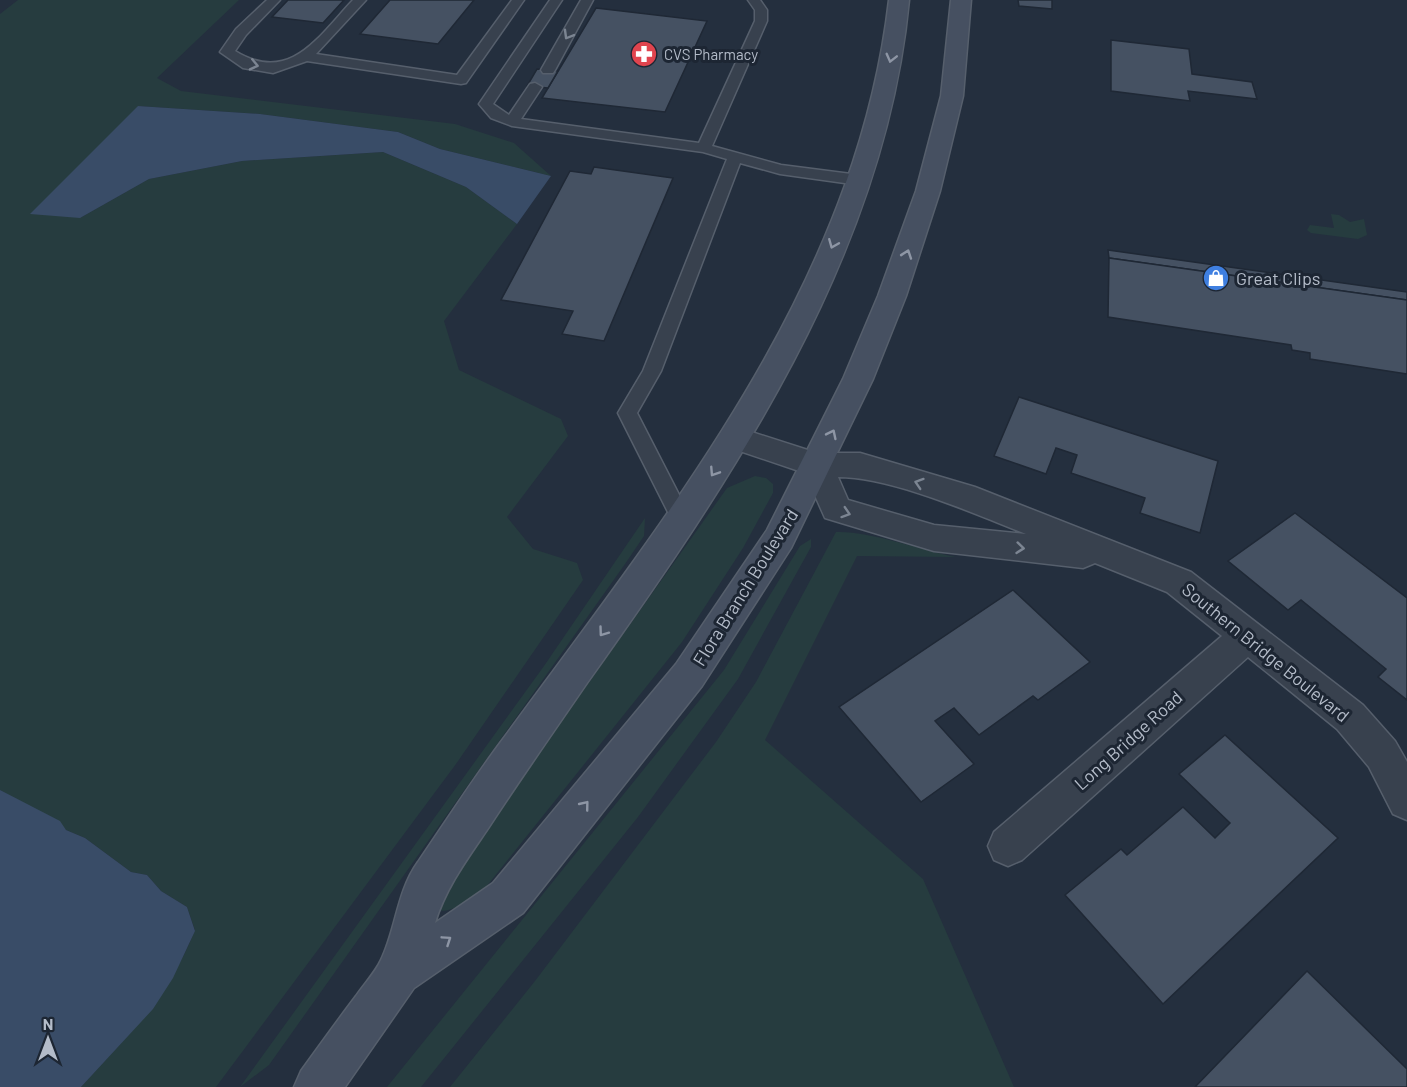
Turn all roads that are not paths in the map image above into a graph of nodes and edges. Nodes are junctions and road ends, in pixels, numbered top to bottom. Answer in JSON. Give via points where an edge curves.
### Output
{"nodes":[{"id":1,"x":274,"y":0,"type":"edge"},
{"id":2,"x":360,"y":0,"type":"edge"},
{"id":3,"x":518,"y":0,"type":"edge"},
{"id":4,"x":556,"y":0,"type":"edge"},
{"id":5,"x":587,"y":0,"type":"edge"},
{"id":6,"x":754,"y":0,"type":"edge"},
{"id":7,"x":899,"y":0,"type":"edge"},
{"id":8,"x":961,"y":0,"type":"edge"},
{"id":9,"x":306,"y":57,"type":"junction"},
{"id":10,"x":548,"y":70,"type":"dead end"},
{"id":11,"x":461,"y":80,"type":"junction"},
{"id":12,"x":499,"y":85,"type":"junction"},
{"id":13,"x":535,"y":87,"type":"dead end"},
{"id":14,"x":512,"y":122,"type":"junction"},
{"id":15,"x":704,"y":148,"type":"junction"},
{"id":16,"x":735,"y":157,"type":"junction"},
{"id":17,"x":859,"y":180,"type":"junction"},
{"id":18,"x":736,"y":438,"type":"junction"},
{"id":19,"x":817,"y":465,"type":"junction"},
{"id":20,"x":949,"y":493,"type":"junction"},
{"id":21,"x":682,"y":520,"type":"junction"},
{"id":22,"x":933,"y":538,"type":"junction"},
{"id":23,"x":1123,"y":558,"type":"junction"},
{"id":24,"x":1248,"y":634,"type":"junction"},
{"id":25,"x":1407,"y":801,"type":"edge"},
{"id":26,"x":1008,"y":846,"type":"dead end"},
{"id":27,"x":399,"y":973,"type":"junction"},
{"id":28,"x":317,"y":1087,"type":"edge"}],
"edges":[{"from":1,"to":9,"type":"lane","one_way":true,"via":[[241,32],[227,52],[248,65],[273,69]]},
{"from":2,"to":9,"type":"lane"},
{"from":3,"to":11,"type":"lane"},
{"from":4,"to":12,"type":"lane"},
{"from":5,"to":10,"type":"lane","one_way":true},
{"from":6,"to":15,"type":"lane","via":[[761,21]]},
{"from":7,"to":17,"type":"street","name":"Flora Branch Boulevard","one_way":true,"via":[[894,48]]},
{"from":19,"to":8,"type":"street","name":"Flora Branch Boulevard","one_way":true,"via":[[892,296],[928,191],[952,96]]},
{"from":9,"to":11,"type":"lane"},
{"from":11,"to":12,"type":"lane"},
{"from":12,"to":14,"type":"lane","via":[[486,104],[496,115]]},
{"from":13,"to":14,"type":"lane"},
{"from":14,"to":15,"type":"lane"},
{"from":15,"to":16,"type":"lane"},
{"from":16,"to":17,"type":"lane","via":[[780,169]]},
{"from":16,"to":21,"type":"lane","via":[[652,371],[627,413]]},
{"from":17,"to":18,"type":"street","name":"Flora Branch Boulevard","one_way":true,"via":[[819,279]]},
{"from":18,"to":19,"type":"street","name":"Southern Bridge Boulevard"},
{"from":18,"to":21,"type":"street","name":"Flora Branch Boulevard","one_way":true},
{"from":20,"to":19,"type":"street","name":"Southern Bridge Boulevard","one_way":true,"via":[[860,465]]},
{"from":19,"to":22,"type":"street","name":"Southern Bridge Boulevard","one_way":true,"via":[[836,509]]},
{"from":27,"to":19,"type":"street","name":"Flora Branch Boulevard","one_way":true,"via":[[508,898],[573,821],[689,675],[779,539]]},
{"from":20,"to":22,"type":"street"},
{"from":20,"to":23,"type":"street","name":"Southern Bridge Boulevard"},
{"from":21,"to":27,"type":"street","name":"Flora Branch Boulevard","one_way":true,"via":[[424,887]]},
{"from":22,"to":23,"type":"street","name":"Southern Bridge Boulevard","one_way":true},
{"from":23,"to":24,"type":"street","name":"Southern Bridge Boulevard","via":[[1179,582]]},
{"from":24,"to":25,"type":"street","name":"Southern Bridge Boulevard","via":[[1350,717],[1382,754]]},
{"from":24,"to":26,"type":"street","name":"Long Bridge Road"},
{"from":27,"to":28,"type":"street","name":"Flora Branch Boulevard"}]}
